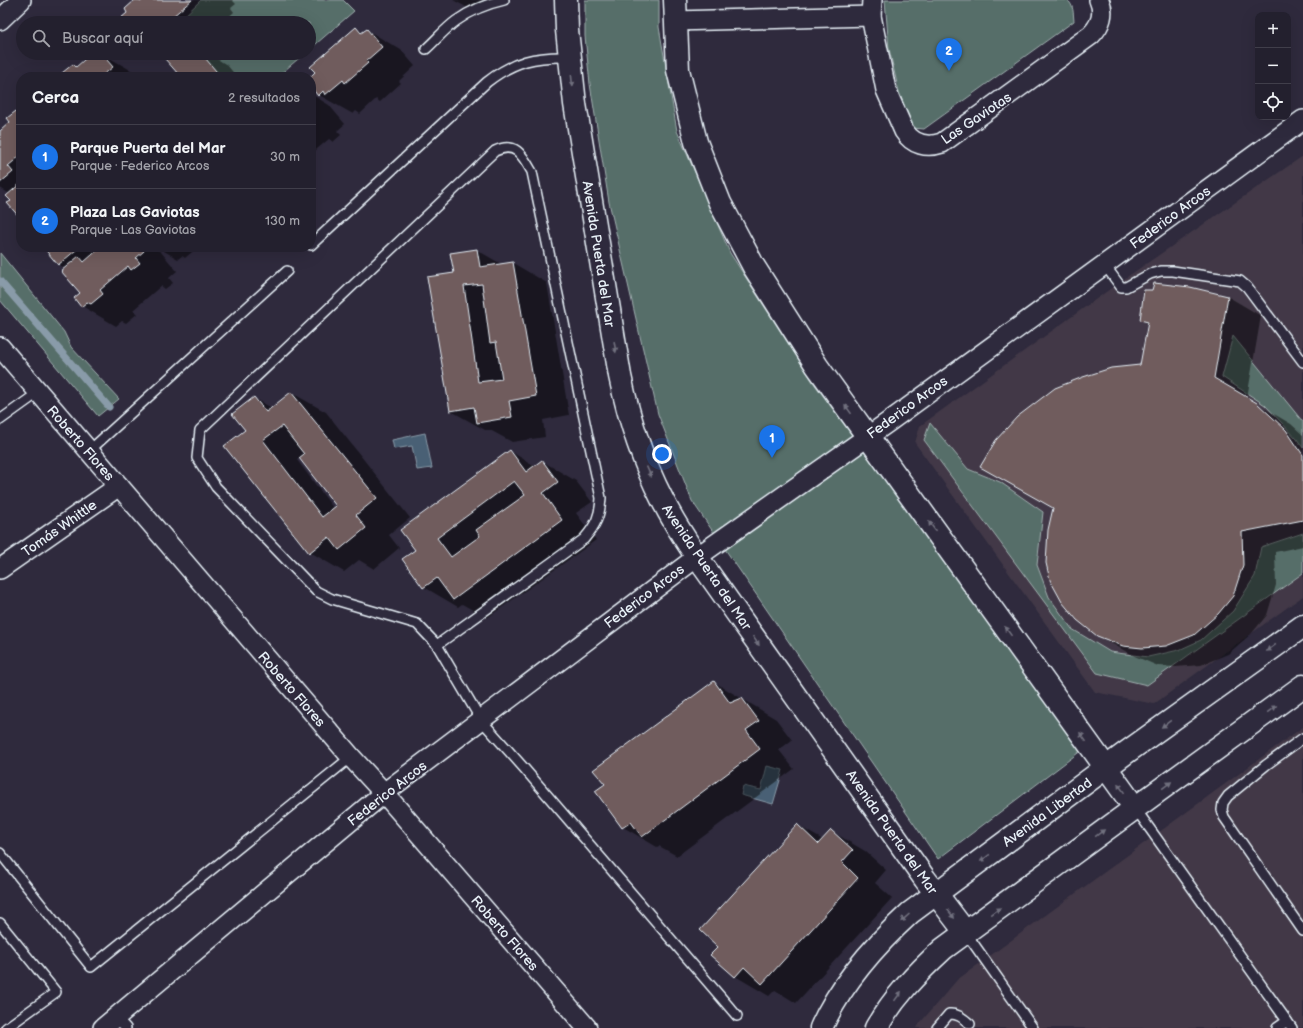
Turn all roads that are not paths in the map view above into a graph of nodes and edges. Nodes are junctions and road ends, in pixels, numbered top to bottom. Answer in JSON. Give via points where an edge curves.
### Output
{"nodes":[{"id":1,"x":21,"y":0,"type":"edge"},
{"id":2,"x":504,"y":0,"type":"edge"},
{"id":3,"x":566,"y":0,"type":"edge"},
{"id":4,"x":1099,"y":0,"type":"edge"},
{"id":5,"x":872,"y":8,"type":"edge"},
{"id":6,"x":675,"y":10,"type":"edge"},
{"id":7,"x":0,"y":20,"type":"edge"},
{"id":8,"x":426,"y":49,"type":"dead end"},
{"id":9,"x":570,"y":57,"type":"junction"},
{"id":10,"x":1303,"y":120,"type":"edge"},
{"id":11,"x":316,"y":241,"type":"edge"},
{"id":12,"x":1104,"y":264,"type":"junction"},
{"id":13,"x":286,"y":270,"type":"dead end"},
{"id":14,"x":0,"y":347,"type":"edge"},
{"id":15,"x":1303,"y":362,"type":"edge"},
{"id":16,"x":39,"y":392,"type":"junction"},
{"id":17,"x":0,"y":420,"type":"edge"},
{"id":18,"x":867,"y":436,"type":"junction"},
{"id":19,"x":89,"y":451,"type":"junction"},
{"id":20,"x":118,"y":486,"type":"junction"},
{"id":21,"x":697,"y":557,"type":"junction"},
{"id":22,"x":0,"y":569,"type":"edge"},
{"id":23,"x":1303,"y":626,"type":"edge"},
{"id":24,"x":437,"y":645,"type":"junction"},
{"id":25,"x":1303,"y":686,"type":"edge"},
{"id":26,"x":480,"y":720,"type":"junction"},
{"id":27,"x":1303,"y":738,"type":"edge"},
{"id":28,"x":351,"y":757,"type":"junction"},
{"id":29,"x":1106,"y":768,"type":"junction"},
{"id":30,"x":384,"y":793,"type":"junction"},
{"id":31,"x":1135,"y":808,"type":"junction"},
{"id":32,"x":0,"y":853,"type":"edge"},
{"id":33,"x":936,"y":894,"type":"junction"},
{"id":34,"x":0,"y":923,"type":"edge"},
{"id":35,"x":1303,"y":931,"type":"edge"},
{"id":36,"x":966,"y":933,"type":"junction"},
{"id":37,"x":737,"y":1016,"type":"dead end"},
{"id":38,"x":115,"y":1024,"type":"edge"},
{"id":39,"x":970,"y":1024,"type":"dead end"},
{"id":40,"x":1290,"y":1024,"type":"edge"},
{"id":41,"x":6,"y":1028,"type":"edge"},
{"id":42,"x":587,"y":1028,"type":"edge"},
{"id":43,"x":821,"y":1028,"type":"edge"},
{"id":44,"x":876,"y":1028,"type":"edge"},
{"id":45,"x":937,"y":1028,"type":"edge"},
{"id":46,"x":1033,"y":1028,"type":"edge"},
{"id":47,"x":1277,"y":1028,"type":"edge"}],
"edges":[{"from":1,"to":7,"type":"street"},
{"from":2,"to":8,"type":"lane","via":[[472,11],[455,22]]},
{"from":3,"to":9,"type":"street","name":"Avenida Puerta del Mar"},
{"from":4,"to":5,"type":"street","name":"Las Gaviotas","via":[[1101,22],[1091,35],[935,146],[919,144],[904,131],[886,90]]},
{"from":5,"to":6,"type":"street","name":"Las Gaviotas"},
{"from":18,"to":6,"type":"street","one_way":true,"via":[[817,366],[754,267],[720,203],[696,142],[678,70]]},
{"from":9,"to":11,"type":"lane","via":[[530,59],[498,73]]},
{"from":9,"to":21,"type":"street","name":"Avenida Puerta del Mar","one_way":true,"via":[[575,104],[627,408],[651,476],[669,512]]},
{"from":10,"to":12,"type":"street","name":"Federico Arcos"},
{"from":12,"to":15,"type":"lane","via":[[1121,287],[1126,287],[1150,274],[1173,271],[1240,281]]},
{"from":12,"to":18,"type":"street","name":"Federico Arcos"},
{"from":13,"to":19,"type":"lane"},
{"from":14,"to":16,"type":"street","name":"Roberto Flores"},
{"from":16,"to":17,"type":"lane"},
{"from":16,"to":19,"type":"street","name":"Roberto Flores"},
{"from":18,"to":21,"type":"street","name":"Federico Arcos"},
{"from":29,"to":18,"type":"street","one_way":true},
{"from":19,"to":20,"type":"street","name":"Roberto Flores"},
{"from":20,"to":22,"type":"street","name":"Tomás Whittle"},
{"from":20,"to":28,"type":"street","name":"Roberto Flores"},
{"from":21,"to":26,"type":"street","name":"Federico Arcos"},
{"from":21,"to":33,"type":"street","name":"Avenida Puerta del Mar","one_way":true},
{"from":23,"to":29,"type":"street","name":"Avenida Libertad","one_way":true},
{"from":24,"to":24,"type":"lane","via":[[417,624],[332,599],[316,591],[216,487],[197,458],[200,430],[495,151],[507,148],[518,151],[532,172],[601,498],[600,509],[595,525],[584,539]]},
{"from":24,"to":26,"type":"lane"},
{"from":31,"to":25,"type":"street","one_way":true},
{"from":26,"to":30,"type":"street","name":"Federico Arcos"},
{"from":26,"to":37,"type":"lane"},
{"from":27,"to":35,"type":"lane","via":[[1228,796],[1222,810],[1224,817]]},
{"from":28,"to":30,"type":"street","name":"Roberto Flores"},
{"from":28,"to":32,"type":"lane","via":[[91,967]]},
{"from":31,"to":29,"type":"street","one_way":true},
{"from":29,"to":33,"type":"street","name":"Avenida Libertad","one_way":true},
{"from":30,"to":38,"type":"street","name":"Federico Arcos"},
{"from":30,"to":42,"type":"street","name":"Roberto Flores"},
{"from":36,"to":31,"type":"street","one_way":true},
{"from":31,"to":40,"type":"lane"},
{"from":33,"to":36,"type":"street","name":"Avenida Puerta del Mar","one_way":true},
{"from":33,"to":43,"type":"street","name":"Avenida Libertad","one_way":true,"via":[[910,913],[865,959],[844,988]]},
{"from":34,"to":41,"type":"lane","via":[[56,992]]},
{"from":44,"to":36,"type":"street","one_way":true,"via":[[917,973],[943,949]]},
{"from":36,"to":46,"type":"lane"},
{"from":39,"to":45,"type":"lane","via":[[954,1013],[949,1014]]},
{"from":40,"to":47,"type":"lane"}]}
